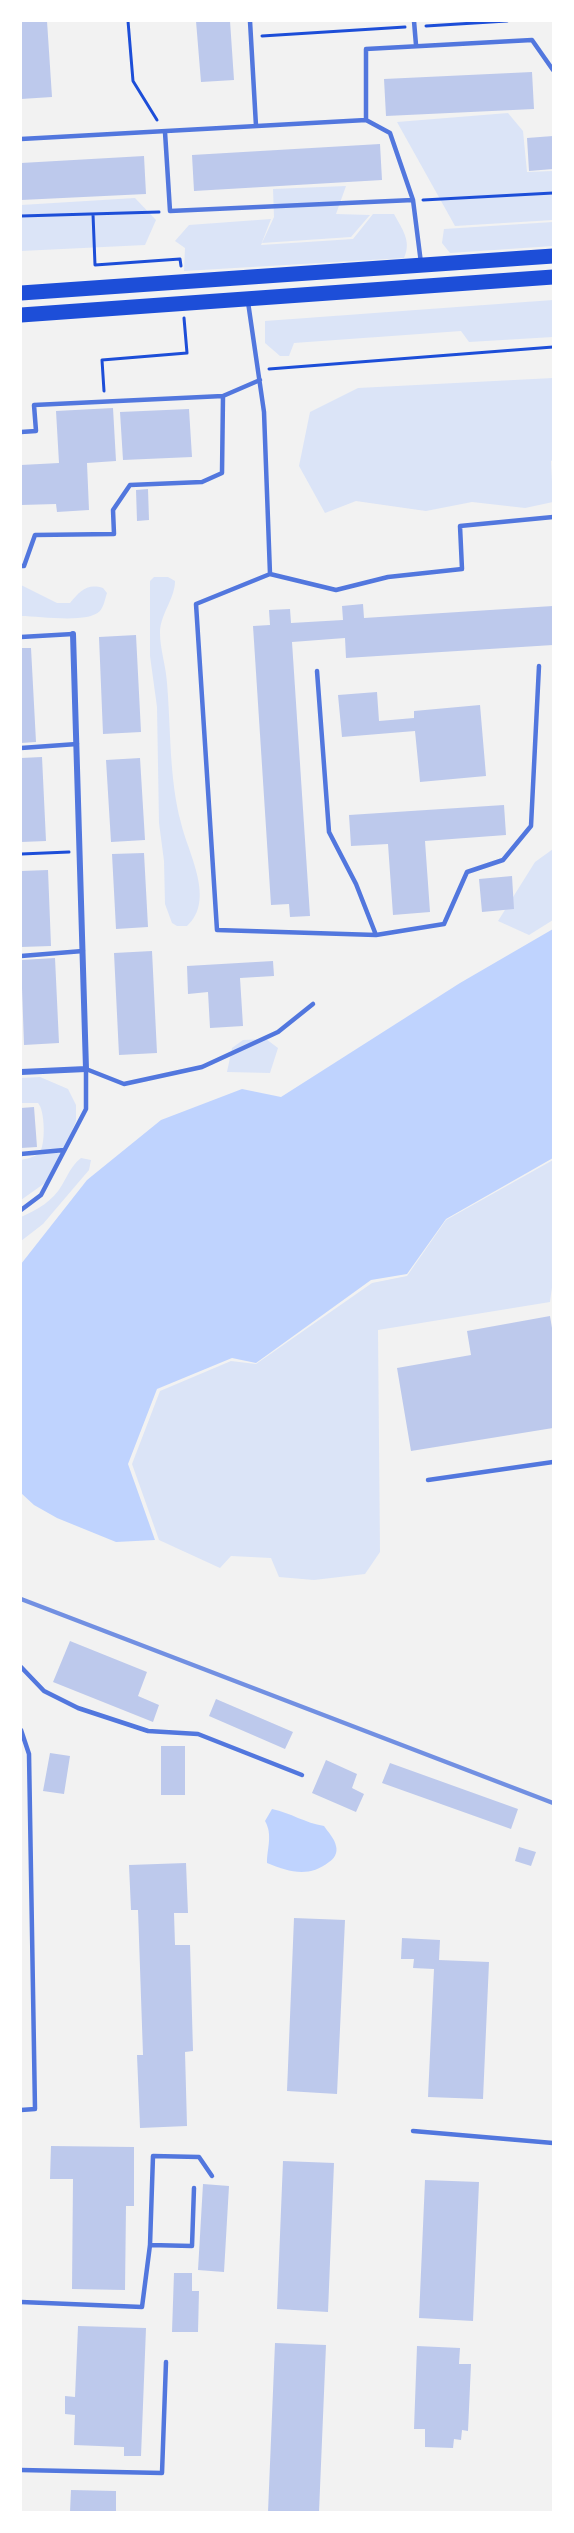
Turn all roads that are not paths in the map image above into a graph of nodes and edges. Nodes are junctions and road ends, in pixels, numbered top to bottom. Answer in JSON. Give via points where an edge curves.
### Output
{"nodes":[{"id":1,"x":250,"y":21,"type":"edge"},
{"id":2,"x":414,"y":24,"type":"edge"},
{"id":3,"x":416,"y":45,"type":"junction"},
{"id":4,"x":553,"y":70,"type":"edge"},
{"id":5,"x":366,"y":120,"type":"junction"},
{"id":6,"x":256,"y":126,"type":"junction"},
{"id":7,"x":165,"y":132,"type":"junction"},
{"id":8,"x":21,"y":139,"type":"edge"},
{"id":9,"x":413,"y":200,"type":"junction"},
{"id":10,"x":553,"y":256,"type":"edge"},
{"id":11,"x":422,"y":265,"type":"junction"},
{"id":12,"x":553,"y":278,"type":"edge"},
{"id":13,"x":21,"y":293,"type":"edge"},
{"id":14,"x":248,"y":299,"type":"junction"},
{"id":15,"x":21,"y":315,"type":"edge"},
{"id":16,"x":260,"y":380,"type":"junction"},
{"id":17,"x":223,"y":396,"type":"junction"},
{"id":18,"x":21,"y":432,"type":"edge"},
{"id":19,"x":553,"y":518,"type":"edge"},
{"id":20,"x":21,"y":566,"type":"edge"},
{"id":21,"x":270,"y":574,"type":"junction"},
{"id":22,"x":73,"y":634,"type":"joint"},
{"id":23,"x":21,"y":637,"type":"edge"},
{"id":24,"x":539,"y":666,"type":"dead end"},
{"id":25,"x":317,"y":671,"type":"dead end"},
{"id":26,"x":77,"y":744,"type":"junction"},
{"id":27,"x":21,"y":748,"type":"edge"},
{"id":28,"x":376,"y":935,"type":"junction"},
{"id":29,"x":83,"y":951,"type":"junction"},
{"id":30,"x":21,"y":956,"type":"edge"},
{"id":31,"x":313,"y":1004,"type":"dead end"},
{"id":32,"x":86,"y":1069,"type":"junction"},
{"id":33,"x":21,"y":1072,"type":"edge"},
{"id":34,"x":64,"y":1150,"type":"junction"},
{"id":35,"x":21,"y":1154,"type":"edge"},
{"id":36,"x":21,"y":1210,"type":"edge"},
{"id":37,"x":553,"y":1462,"type":"edge"},
{"id":38,"x":428,"y":1480,"type":"dead end"},
{"id":39,"x":21,"y":1667,"type":"edge"},
{"id":40,"x":21,"y":1730,"type":"edge"},
{"id":41,"x":302,"y":1775,"type":"dead end"},
{"id":42,"x":21,"y":2110,"type":"edge"},
{"id":43,"x":412,"y":2131,"type":"dead end"},
{"id":44,"x":553,"y":2143,"type":"edge"},
{"id":45,"x":212,"y":2176,"type":"dead end"},
{"id":46,"x":194,"y":2188,"type":"dead end"},
{"id":47,"x":150,"y":2245,"type":"junction"},
{"id":48,"x":21,"y":2302,"type":"edge"},
{"id":49,"x":166,"y":2362,"type":"dead end"},
{"id":50,"x":21,"y":2470,"type":"edge"}],
"edges":[{"from":1,"to":6,"type":"lane"},
{"from":2,"to":3,"type":"lane"},
{"from":3,"to":4,"type":"lane","via":[[532,40]]},
{"from":3,"to":5,"type":"lane","via":[[366,49]]},
{"from":5,"to":6,"type":"lane"},
{"from":5,"to":9,"type":"lane","via":[[390,133]]},
{"from":6,"to":7,"type":"lane"},
{"from":7,"to":8,"type":"lane"},
{"from":7,"to":9,"type":"lane","via":[[170,211]]},
{"from":9,"to":11,"type":"lane"},
{"from":10,"to":11,"type":"main road"},
{"from":11,"to":13,"type":"main road"},
{"from":12,"to":14,"type":"main road"},
{"from":14,"to":15,"type":"main road"},
{"from":14,"to":16,"type":"lane"},
{"from":16,"to":17,"type":"lane"},
{"from":16,"to":21,"type":"lane"},
{"from":17,"to":18,"type":"lane","via":[[34,405],[36,431]]},
{"from":17,"to":20,"type":"lane","via":[[222,473],[202,482],[130,485],[113,510],[114,534],[35,535]]},
{"from":19,"to":21,"type":"lane","via":[[460,526],[462,570],[388,577],[336,590]]},
{"from":21,"to":28,"type":"lane","via":[[196,604],[217,930]]},
{"from":22,"to":23,"type":"lane"},
{"from":22,"to":26,"type":"street"},
{"from":24,"to":28,"type":"lane","via":[[531,826],[502,860],[467,872],[444,924]]},
{"from":25,"to":28,"type":"lane","via":[[329,832]]},
{"from":26,"to":27,"type":"lane"},
{"from":26,"to":29,"type":"street"},
{"from":29,"to":30,"type":"lane"},
{"from":29,"to":32,"type":"street"},
{"from":31,"to":32,"type":"lane","via":[[278,1032],[202,1067],[124,1084]]},
{"from":32,"to":33,"type":"street"},
{"from":32,"to":34,"type":"lane","via":[[86,1109]]},
{"from":34,"to":35,"type":"lane"},
{"from":34,"to":36,"type":"lane","via":[[41,1195]]},
{"from":37,"to":38,"type":"lane"},
{"from":39,"to":41,"type":"lane","via":[[44,1691],[78,1708],[148,1731],[198,1734]]},
{"from":40,"to":42,"type":"lane","via":[[29,1754],[35,2109]]},
{"from":43,"to":44,"type":"lane"},
{"from":45,"to":47,"type":"lane","via":[[199,2157],[153,2156]]},
{"from":46,"to":47,"type":"lane","via":[[192,2246]]},
{"from":47,"to":48,"type":"lane","via":[[142,2307]]},
{"from":49,"to":50,"type":"lane","via":[[162,2473]]}]}
